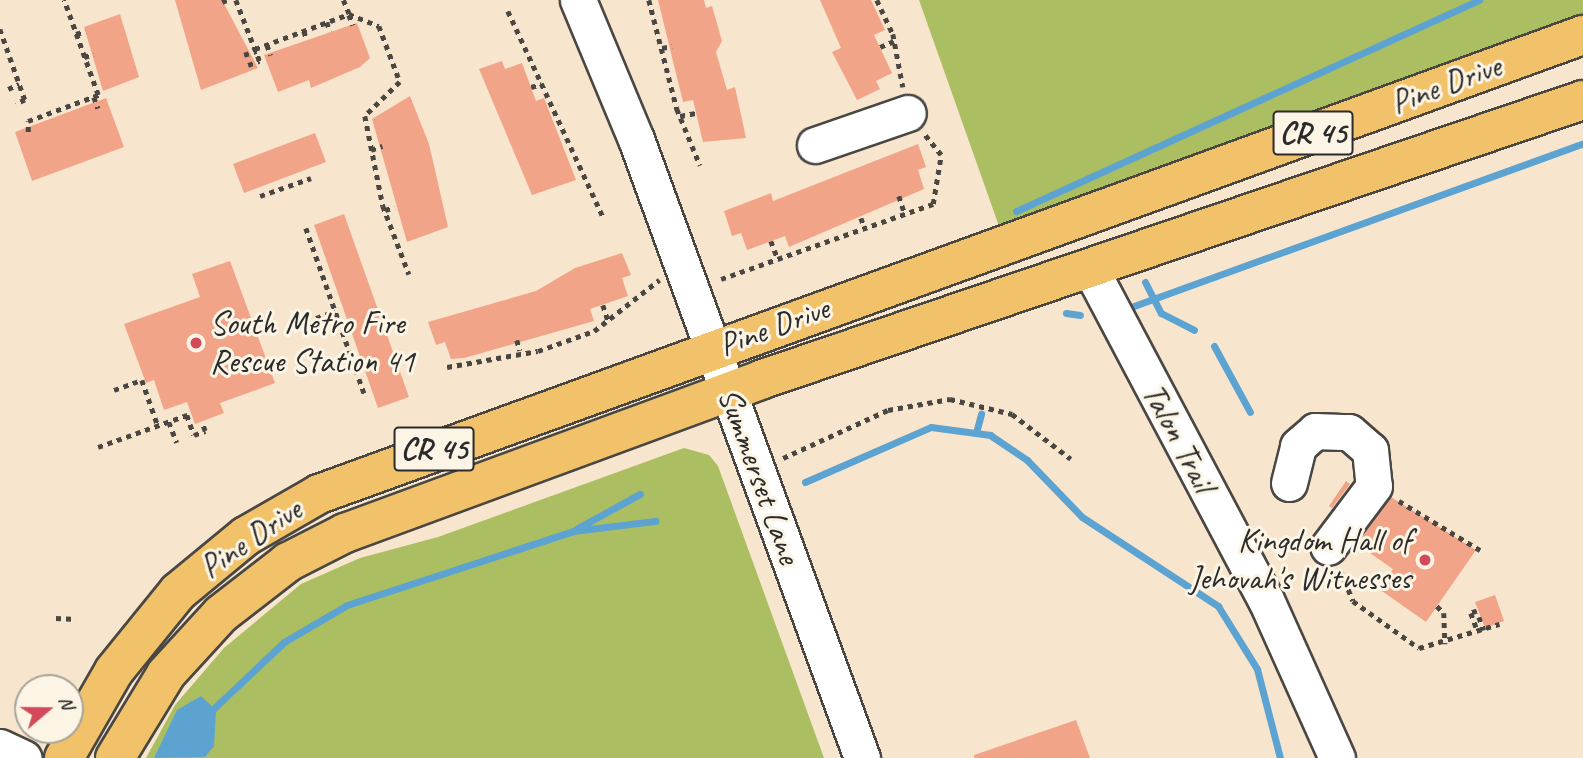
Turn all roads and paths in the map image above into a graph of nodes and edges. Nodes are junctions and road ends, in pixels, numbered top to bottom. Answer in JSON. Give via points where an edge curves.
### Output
{"nodes":[{"id":1,"x":64,"y":0,"type":"edge"},
{"id":2,"x":236,"y":0,"type":"edge"},
{"id":3,"x":344,"y":0,"type":"edge"},
{"id":4,"x":578,"y":0,"type":"edge"},
{"id":5,"x":649,"y":0,"type":"edge"},
{"id":6,"x":877,"y":0,"type":"edge"},
{"id":7,"x":358,"y":10,"type":"dead end"},
{"id":8,"x":509,"y":11,"type":"dead end"},
{"id":9,"x":242,"y":14,"type":"junction"},
{"id":10,"x":349,"y":14,"type":"junction"},
{"id":11,"x":235,"y":17,"type":"dead end"},
{"id":12,"x":327,"y":22,"type":"junction"},
{"id":13,"x":353,"y":25,"type":"dead end"},
{"id":14,"x":311,"y":28,"type":"junction"},
{"id":15,"x":0,"y":29,"type":"edge"},
{"id":16,"x":86,"y":31,"type":"dead end"},
{"id":17,"x":304,"y":31,"type":"junction"},
{"id":18,"x":330,"y":32,"type":"dead end"},
{"id":19,"x":249,"y":33,"type":"junction"},
{"id":20,"x":76,"y":34,"type":"junction"},
{"id":21,"x":314,"y":34,"type":"dead end"},
{"id":22,"x":1583,"y":35,"type":"edge"},
{"id":23,"x":242,"y":36,"type":"dead end"},
{"id":24,"x":287,"y":37,"type":"junction"},
{"id":25,"x":306,"y":37,"type":"dead end"},
{"id":26,"x":894,"y":41,"type":"junction"},
{"id":27,"x":267,"y":44,"type":"junction"},
{"id":28,"x":291,"y":46,"type":"dead end"},
{"id":29,"x":672,"y":46,"type":"dead end"},
{"id":30,"x":3,"y":47,"type":"edge"},
{"id":31,"x":880,"y":47,"type":"dead end"},
{"id":32,"x":662,"y":48,"type":"junction"},
{"id":33,"x":256,"y":50,"type":"junction"},
{"id":34,"x":94,"y":54,"type":"dead end"},
{"id":35,"x":244,"y":55,"type":"dead end"},
{"id":36,"x":271,"y":55,"type":"dead end"},
{"id":37,"x":84,"y":57,"type":"junction"},
{"id":38,"x":93,"y":63,"type":"dead end"},
{"id":39,"x":86,"y":65,"type":"junction"},
{"id":40,"x":248,"y":65,"type":"dead end"},
{"id":41,"x":674,"y":66,"type":"dead end"},
{"id":42,"x":667,"y":68,"type":"junction"},
{"id":43,"x":19,"y":84,"type":"junction"},
{"id":44,"x":541,"y":84,"type":"junction"},
{"id":45,"x":531,"y":87,"type":"dead end"},
{"id":46,"x":8,"y":89,"type":"dead end"},
{"id":47,"x":94,"y":97,"type":"junction"},
{"id":48,"x":682,"y":97,"type":"dead end"},
{"id":49,"x":674,"y":100,"type":"junction"},
{"id":50,"x":1583,"y":100,"type":"edge"},
{"id":51,"x":16,"y":104,"type":"dead end"},
{"id":52,"x":98,"y":108,"type":"dead end"},
{"id":53,"x":910,"y":112,"type":"junction"},
{"id":54,"x":696,"y":113,"type":"dead end"},
{"id":55,"x":680,"y":116,"type":"junction"},
{"id":56,"x":29,"y":132,"type":"dead end"},
{"id":57,"x":814,"y":145,"type":"dead end"},
{"id":58,"x":382,"y":146,"type":"dead end"},
{"id":59,"x":371,"y":150,"type":"junction"},
{"id":60,"x":699,"y":165,"type":"dead end"},
{"id":61,"x":385,"y":176,"type":"dead end"},
{"id":62,"x":311,"y":178,"type":"dead end"},
{"id":63,"x":378,"y":178,"type":"junction"},
{"id":64,"x":260,"y":196,"type":"dead end"},
{"id":65,"x":899,"y":196,"type":"dead end"},
{"id":66,"x":395,"y":207,"type":"dead end"},
{"id":67,"x":385,"y":210,"type":"junction"},
{"id":68,"x":905,"y":215,"type":"junction"},
{"id":69,"x":861,"y":218,"type":"dead end"},
{"id":70,"x":604,"y":219,"type":"dead end"},
{"id":71,"x":842,"y":226,"type":"dead end"},
{"id":72,"x":306,"y":228,"type":"dead end"},
{"id":73,"x":865,"y":228,"type":"junction"},
{"id":74,"x":846,"y":235,"type":"junction"},
{"id":75,"x":405,"y":239,"type":"dead end"},
{"id":76,"x":397,"y":241,"type":"junction"},
{"id":77,"x":771,"y":241,"type":"dead end"},
{"id":78,"x":799,"y":244,"type":"dead end"},
{"id":79,"x":800,"y":251,"type":"junction"},
{"id":80,"x":778,"y":259,"type":"junction"},
{"id":81,"x":1091,"y":270,"type":"junction"},
{"id":82,"x":410,"y":274,"type":"dead end"},
{"id":83,"x":663,"y":278,"type":"dead end"},
{"id":84,"x":721,"y":279,"type":"dead end"},
{"id":85,"x":603,"y":305,"type":"dead end"},
{"id":86,"x":335,"y":310,"type":"junction"},
{"id":87,"x":316,"y":318,"type":"dead end"},
{"id":88,"x":608,"y":320,"type":"junction"},
{"id":89,"x":587,"y":324,"type":"dead end"},
{"id":90,"x":572,"y":329,"type":"dead end"},
{"id":91,"x":590,"y":332,"type":"junction"},
{"id":92,"x":575,"y":337,"type":"junction"},
{"id":93,"x":517,"y":340,"type":"dead end"},
{"id":94,"x":539,"y":341,"type":"dead end"},
{"id":95,"x":542,"y":349,"type":"junction"},
{"id":96,"x":713,"y":350,"type":"junction"},
{"id":97,"x":520,"y":351,"type":"junction"},
{"id":98,"x":446,"y":367,"type":"dead end"},
{"id":99,"x":114,"y":390,"type":"dead end"},
{"id":100,"x":729,"y":392,"type":"junction"},
{"id":101,"x":365,"y":396,"type":"dead end"},
{"id":102,"x":169,"y":422,"type":"junction"},
{"id":103,"x":202,"y":423,"type":"dead end"},
{"id":104,"x":158,"y":426,"type":"junction"},
{"id":105,"x":177,"y":443,"type":"dead end"},
{"id":106,"x":98,"y":447,"type":"dead end"},
{"id":107,"x":1071,"y":459,"type":"dead end"},
{"id":108,"x":758,"y":473,"type":"junction"},
{"id":109,"x":1289,"y":483,"type":"dead end"},
{"id":110,"x":1390,"y":494,"type":"dead end"},
{"id":111,"x":1480,"y":550,"type":"dead end"},
{"id":112,"x":1335,"y":555,"type":"joint"},
{"id":113,"x":1437,"y":606,"type":"dead end"},
{"id":114,"x":1477,"y":611,"type":"dead end"},
{"id":115,"x":1479,"y":617,"type":"dead end"},
{"id":116,"x":56,"y":618,"type":"dead end"},
{"id":117,"x":76,"y":619,"type":"dead end"},
{"id":118,"x":1499,"y":624,"type":"dead end"},
{"id":119,"x":1481,"y":631,"type":"junction"},
{"id":120,"x":1445,"y":644,"type":"junction"},
{"id":121,"x":0,"y":747,"type":"edge"},
{"id":122,"x":24,"y":758,"type":"edge"},
{"id":123,"x":64,"y":758,"type":"edge"},
{"id":124,"x":115,"y":758,"type":"edge"},
{"id":125,"x":862,"y":758,"type":"edge"},
{"id":126,"x":1338,"y":758,"type":"edge"}],
"edges":[{"from":1,"to":20,"type":"path"},
{"from":2,"to":9,"type":"path"},
{"from":3,"to":10,"type":"path"},
{"from":4,"to":96,"type":"street","name":"Summerset Lane"},
{"from":5,"to":32,"type":"path"},
{"from":6,"to":26,"type":"path"},
{"from":7,"to":10,"type":"path"},
{"from":8,"to":44,"type":"path"},
{"from":9,"to":11,"type":"path"},
{"from":9,"to":19,"type":"path"},
{"from":10,"to":12,"type":"path"},
{"from":10,"to":13,"type":"path"},
{"from":10,"to":59,"type":"path","via":[[379,26],[400,82],[365,116]]},
{"from":12,"to":14,"type":"path"},
{"from":12,"to":18,"type":"path"},
{"from":14,"to":17,"type":"path"},
{"from":14,"to":21,"type":"path"},
{"from":15,"to":30,"type":"path"},
{"from":16,"to":20,"type":"path"},
{"from":17,"to":24,"type":"path"},
{"from":17,"to":25,"type":"path"},
{"from":19,"to":23,"type":"path"},
{"from":19,"to":33,"type":"path"},
{"from":20,"to":37,"type":"path"},
{"from":22,"to":96,"type":"main road","name":"Pine Drive","number":"CR 45"},
{"from":24,"to":27,"type":"path"},
{"from":24,"to":28,"type":"path"},
{"from":26,"to":31,"type":"path"},
{"from":26,"to":53,"type":"path"},
{"from":27,"to":33,"type":"path"},
{"from":27,"to":36,"type":"path"},
{"from":29,"to":32,"type":"path"},
{"from":30,"to":43,"type":"path"},
{"from":32,"to":42,"type":"path"},
{"from":33,"to":35,"type":"path"},
{"from":33,"to":40,"type":"path","via":[[259,61]]},
{"from":34,"to":37,"type":"path"},
{"from":37,"to":39,"type":"path"},
{"from":38,"to":39,"type":"path"},
{"from":39,"to":47,"type":"path","via":[[98,87]]},
{"from":41,"to":42,"type":"path"},
{"from":42,"to":49,"type":"path"},
{"from":43,"to":46,"type":"path"},
{"from":43,"to":51,"type":"path","via":[[25,100]]},
{"from":44,"to":45,"type":"path"},
{"from":44,"to":70,"type":"path","via":[[576,169]]},
{"from":47,"to":52,"type":"path"},
{"from":47,"to":56,"type":"path","via":[[28,121]]},
{"from":48,"to":49,"type":"path"},
{"from":49,"to":55,"type":"path"},
{"from":50,"to":81,"type":"main road","name":"Pine Drive","number":"CR 45"},
{"from":53,"to":57,"type":"street"},
{"from":53,"to":68,"type":"path","via":[[941,155],[933,204]]},
{"from":54,"to":55,"type":"path"},
{"from":55,"to":60,"type":"path"},
{"from":58,"to":59,"type":"path"},
{"from":59,"to":63,"type":"path"},
{"from":61,"to":63,"type":"path"},
{"from":62,"to":64,"type":"path"},
{"from":63,"to":67,"type":"path"},
{"from":65,"to":68,"type":"path"},
{"from":66,"to":67,"type":"path"},
{"from":67,"to":76,"type":"path"},
{"from":68,"to":73,"type":"path"},
{"from":69,"to":73,"type":"path"},
{"from":71,"to":74,"type":"path"},
{"from":72,"to":86,"type":"path"},
{"from":73,"to":74,"type":"path"},
{"from":74,"to":79,"type":"path"},
{"from":75,"to":76,"type":"path"},
{"from":76,"to":82,"type":"path"},
{"from":77,"to":80,"type":"path"},
{"from":78,"to":79,"type":"path"},
{"from":79,"to":80,"type":"path"},
{"from":80,"to":84,"type":"path"},
{"from":81,"to":100,"type":"main road","name":"Pine Drive","number":"CR 45"},
{"from":81,"to":126,"type":"street","name":"Talon Trail","via":[[1266,600]]},
{"from":83,"to":88,"type":"path"},
{"from":85,"to":88,"type":"path"},
{"from":86,"to":87,"type":"path"},
{"from":86,"to":101,"type":"path"},
{"from":88,"to":91,"type":"path"},
{"from":89,"to":91,"type":"path"},
{"from":90,"to":92,"type":"path"},
{"from":91,"to":92,"type":"path"},
{"from":92,"to":95,"type":"path"},
{"from":93,"to":97,"type":"path"},
{"from":94,"to":95,"type":"path"},
{"from":95,"to":97,"type":"path"},
{"from":96,"to":100,"type":"street","name":"Summerset Lane"},
{"from":96,"to":123,"type":"main road","name":"Pine Drive","number":"CR 45","via":[[357,477],[257,529],[160,611],[105,683]]},
{"from":97,"to":98,"type":"path","via":[[493,361],[471,357]]},
{"from":99,"to":104,"type":"path","via":[[142,380]]},
{"from":100,"to":108,"type":"street","name":"Summerset Lane"},
{"from":100,"to":124,"type":"main road","name":"Pine Drive","number":"CR 45","via":[[396,511],[288,562],[234,602],[180,657]]},
{"from":102,"to":103,"type":"path","via":[[187,415],[194,435],[205,431]]},
{"from":102,"to":104,"type":"path"},
{"from":102,"to":105,"type":"path"},
{"from":104,"to":106,"type":"path"},
{"from":107,"to":108,"type":"path","via":[[1012,414],[950,399],[888,410]]},
{"from":108,"to":125,"type":"street","name":"Summerset Lane"},
{"from":109,"to":112,"type":"street","via":[[1298,446],[1315,431],[1349,432],[1370,450],[1374,485]]},
{"from":110,"to":111,"type":"path"},
{"from":112,"to":120,"type":"path","via":[[1344,586],[1360,608],[1419,648]]},
{"from":113,"to":120,"type":"path","via":[[1444,613]]},
{"from":114,"to":119,"type":"path","via":[[1471,613]]},
{"from":115,"to":119,"type":"path"},
{"from":116,"to":117,"type":"path"},
{"from":118,"to":119,"type":"path"},
{"from":119,"to":120,"type":"path"},
{"from":121,"to":122,"type":"street"}]}
